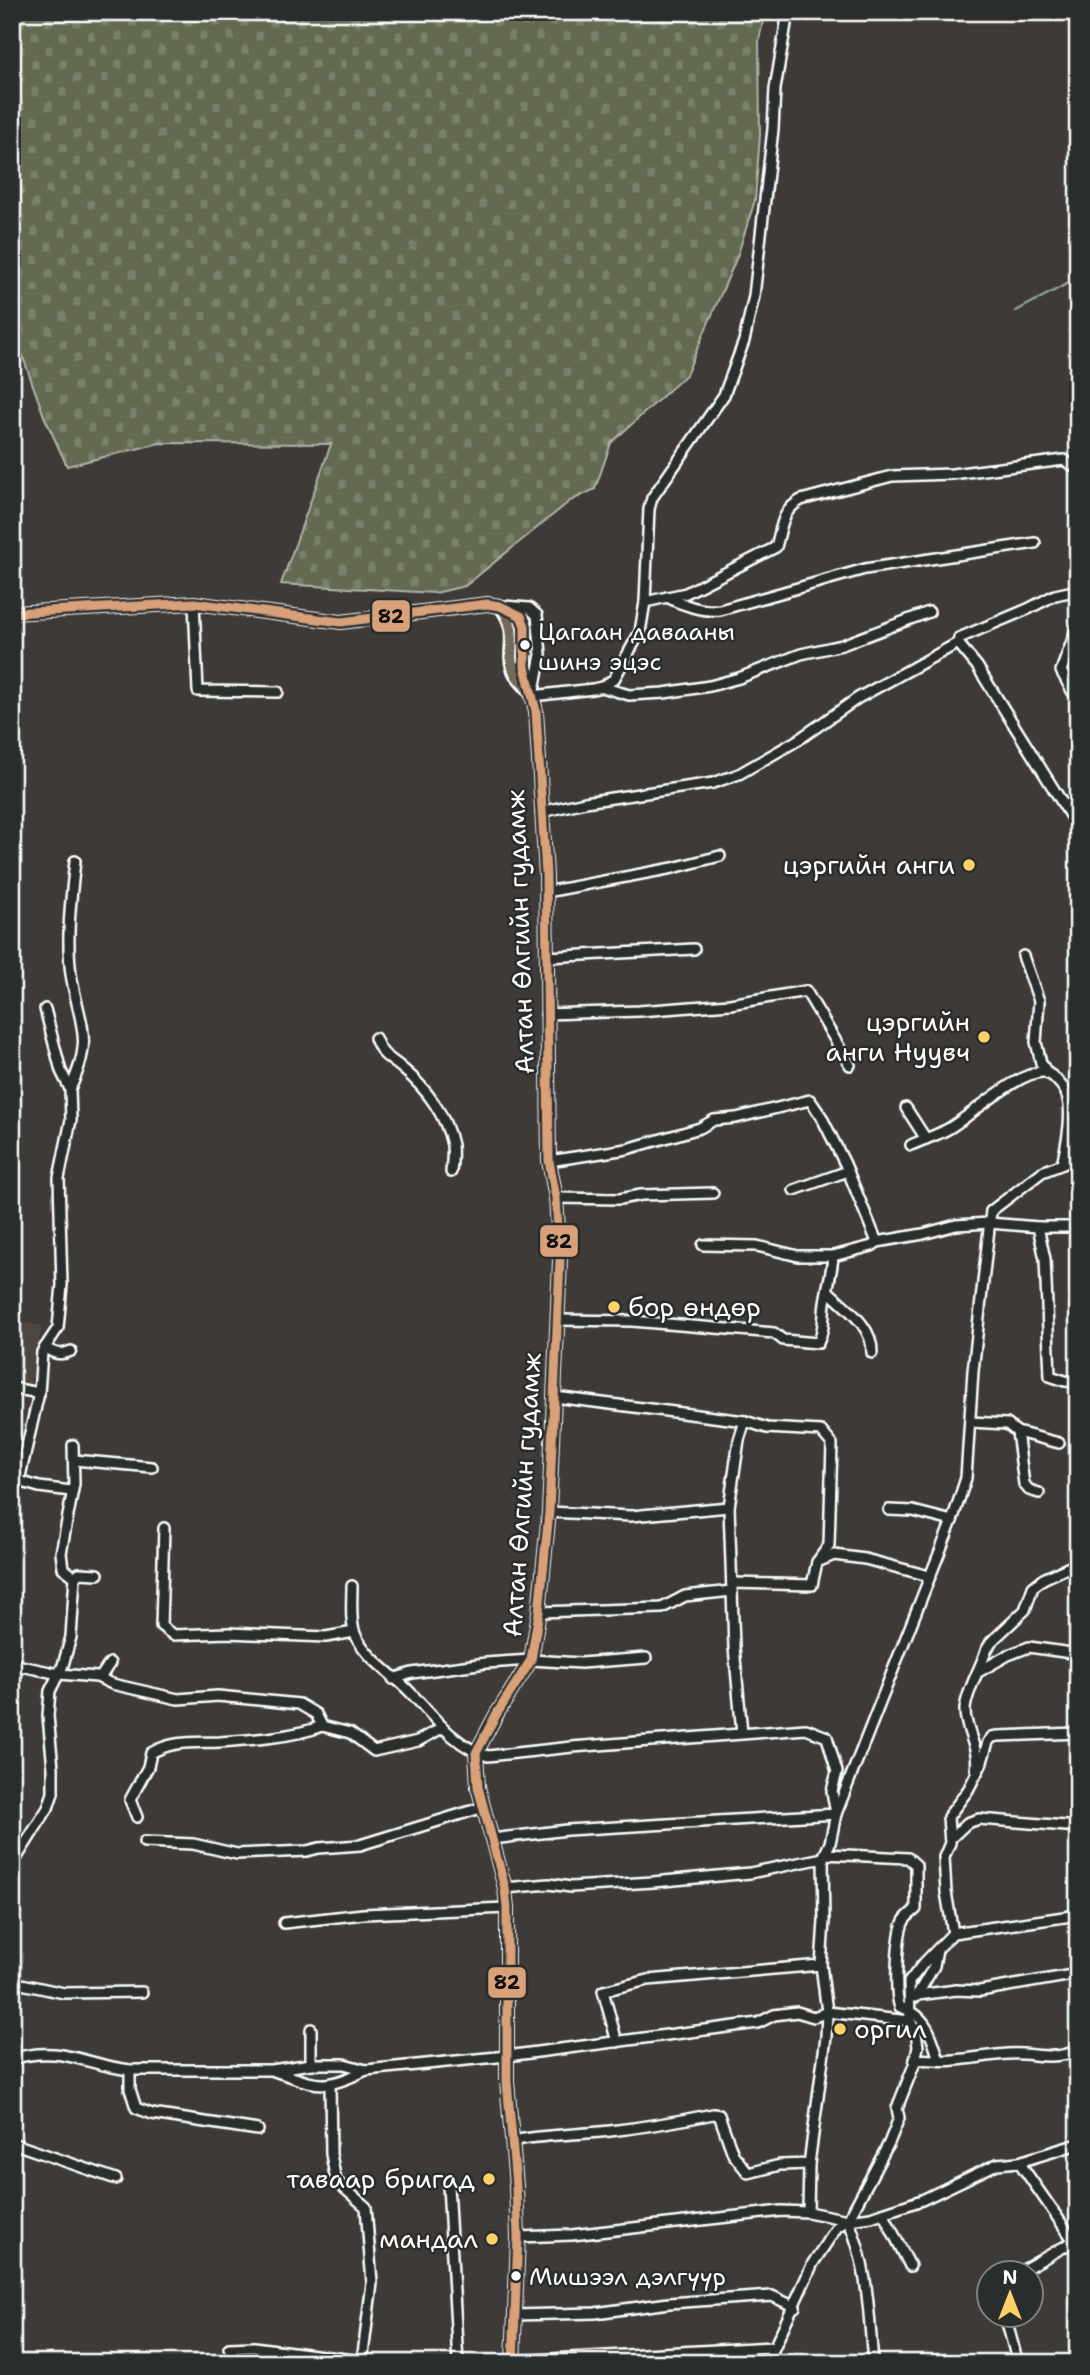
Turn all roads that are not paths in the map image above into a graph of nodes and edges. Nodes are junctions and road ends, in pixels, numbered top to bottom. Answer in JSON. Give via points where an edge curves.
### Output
{"nodes":[{"id":1,"x":788,"y":12,"type":"edge"},
{"id":2,"x":1078,"y":469,"type":"edge"},
{"id":3,"x":1035,"y":543,"type":"dead end"},
{"id":4,"x":1078,"y":590,"type":"edge"},
{"id":5,"x":667,"y":597,"type":"junction"},
{"id":6,"x":645,"y":602,"type":"junction"},
{"id":7,"x":194,"y":603,"type":"junction"},
{"id":8,"x":499,"y":606,"type":"junction"},
{"id":9,"x":929,"y":612,"type":"dead end"},
{"id":10,"x":12,"y":613,"type":"edge"},
{"id":11,"x":1078,"y":625,"type":"edge"},
{"id":12,"x":958,"y":643,"type":"junction"},
{"id":13,"x":602,"y":687,"type":"junction"},
{"id":14,"x":278,"y":692,"type":"dead end"},
{"id":15,"x":1078,"y":695,"type":"edge"},
{"id":16,"x":533,"y":696,"type":"junction"},
{"id":17,"x":541,"y":812,"type":"junction"},
{"id":18,"x":1078,"y":828,"type":"edge"},
{"id":19,"x":720,"y":856,"type":"dead end"},
{"id":20,"x":75,"y":861,"type":"dead end"},
{"id":21,"x":546,"y":892,"type":"junction"},
{"id":22,"x":694,"y":949,"type":"dead end"},
{"id":23,"x":1023,"y":956,"type":"dead end"},
{"id":24,"x":547,"y":957,"type":"junction"},
{"id":25,"x":45,"y":1009,"type":"dead end"},
{"id":26,"x":547,"y":1014,"type":"junction"},
{"id":27,"x":374,"y":1038,"type":"dead end"},
{"id":28,"x":850,"y":1065,"type":"dead end"},
{"id":29,"x":1048,"y":1074,"type":"junction"},
{"id":30,"x":70,"y":1089,"type":"junction"},
{"id":31,"x":906,"y":1108,"type":"dead end"},
{"id":32,"x":926,"y":1139,"type":"junction"},
{"id":33,"x":911,"y":1145,"type":"dead end"},
{"id":34,"x":1078,"y":1157,"type":"edge"},
{"id":35,"x":549,"y":1161,"type":"junction"},
{"id":36,"x":1062,"y":1164,"type":"junction"},
{"id":37,"x":848,"y":1171,"type":"junction"},
{"id":38,"x":452,"y":1172,"type":"dead end"},
{"id":39,"x":794,"y":1189,"type":"dead end"},
{"id":40,"x":713,"y":1193,"type":"dead end"},
{"id":41,"x":556,"y":1198,"type":"junction"},
{"id":42,"x":989,"y":1223,"type":"junction"},
{"id":43,"x":1038,"y":1227,"type":"junction"},
{"id":44,"x":1078,"y":1227,"type":"edge"},
{"id":45,"x":877,"y":1242,"type":"junction"},
{"id":46,"x":703,"y":1245,"type":"dead end"},
{"id":47,"x":833,"y":1256,"type":"junction"},
{"id":48,"x":828,"y":1291,"type":"junction"},
{"id":49,"x":557,"y":1320,"type":"junction"},
{"id":50,"x":45,"y":1347,"type":"junction"},
{"id":51,"x":71,"y":1351,"type":"dead end"},
{"id":52,"x":872,"y":1353,"type":"dead end"},
{"id":53,"x":1078,"y":1381,"type":"edge"},
{"id":54,"x":12,"y":1388,"type":"edge"},
{"id":55,"x":39,"y":1393,"type":"junction"},
{"id":56,"x":555,"y":1397,"type":"junction"},
{"id":57,"x":745,"y":1421,"type":"junction"},
{"id":58,"x":970,"y":1422,"type":"junction"},
{"id":59,"x":1017,"y":1432,"type":"junction"},
{"id":60,"x":1059,"y":1443,"type":"dead end"},
{"id":61,"x":73,"y":1445,"type":"dead end"},
{"id":62,"x":74,"y":1460,"type":"junction"},
{"id":63,"x":152,"y":1467,"type":"dead end"},
{"id":64,"x":71,"y":1491,"type":"junction"},
{"id":65,"x":1039,"y":1493,"type":"dead end"},
{"id":66,"x":729,"y":1507,"type":"junction"},
{"id":67,"x":889,"y":1510,"type":"dead end"},
{"id":68,"x":549,"y":1512,"type":"junction"},
{"id":69,"x":952,"y":1521,"type":"junction"},
{"id":70,"x":164,"y":1528,"type":"dead end"},
{"id":71,"x":817,"y":1562,"type":"junction"},
{"id":72,"x":1078,"y":1563,"type":"edge"},
{"id":73,"x":99,"y":1574,"type":"dead end"},
{"id":74,"x":929,"y":1576,"type":"junction"},
{"id":75,"x":75,"y":1577,"type":"junction"},
{"id":76,"x":352,"y":1586,"type":"dead end"},
{"id":77,"x":732,"y":1587,"type":"junction"},
{"id":78,"x":539,"y":1612,"type":"junction"},
{"id":79,"x":354,"y":1632,"type":"junction"},
{"id":80,"x":1078,"y":1654,"type":"edge"},
{"id":81,"x":646,"y":1658,"type":"dead end"},
{"id":82,"x":531,"y":1660,"type":"junction"},
{"id":83,"x":110,"y":1663,"type":"dead end"},
{"id":84,"x":16,"y":1665,"type":"edge"},
{"id":85,"x":980,"y":1671,"type":"junction"},
{"id":86,"x":59,"y":1674,"type":"junction"},
{"id":87,"x":100,"y":1678,"type":"junction"},
{"id":88,"x":393,"y":1678,"type":"junction"},
{"id":89,"x":12,"y":1686,"type":"edge"},
{"id":90,"x":322,"y":1726,"type":"junction"},
{"id":91,"x":442,"y":1728,"type":"junction"},
{"id":92,"x":50,"y":1731,"type":"junction"},
{"id":93,"x":742,"y":1733,"type":"junction"},
{"id":94,"x":1078,"y":1733,"type":"edge"},
{"id":95,"x":62,"y":1743,"type":"dead end"},
{"id":96,"x":476,"y":1753,"type":"junction"},
{"id":97,"x":975,"y":1774,"type":"junction"},
{"id":98,"x":484,"y":1807,"type":"junction"},
{"id":99,"x":836,"y":1814,"type":"junction"},
{"id":100,"x":137,"y":1817,"type":"dead end"},
{"id":101,"x":1078,"y":1827,"type":"edge"},
{"id":102,"x":1078,"y":1836,"type":"edge"},
{"id":103,"x":492,"y":1839,"type":"junction"},
{"id":104,"x":950,"y":1839,"type":"junction"},
{"id":105,"x":144,"y":1842,"type":"dead end"},
{"id":106,"x":824,"y":1856,"type":"junction"},
{"id":107,"x":12,"y":1866,"type":"edge"},
{"id":108,"x":505,"y":1888,"type":"junction"},
{"id":109,"x":507,"y":1908,"type":"junction"},
{"id":110,"x":1078,"y":1915,"type":"edge"},
{"id":111,"x":284,"y":1923,"type":"dead end"},
{"id":112,"x":953,"y":1933,"type":"junction"},
{"id":113,"x":937,"y":1949,"type":"junction"},
{"id":114,"x":821,"y":1965,"type":"junction"},
{"id":115,"x":1078,"y":1974,"type":"edge"},
{"id":116,"x":12,"y":1982,"type":"edge"},
{"id":117,"x":142,"y":1992,"type":"dead end"},
{"id":118,"x":918,"y":1995,"type":"junction"},
{"id":119,"x":910,"y":2006,"type":"junction"},
{"id":120,"x":827,"y":2012,"type":"junction"},
{"id":121,"x":910,"y":2021,"type":"junction"},
{"id":122,"x":311,"y":2029,"type":"dead end"},
{"id":123,"x":617,"y":2042,"type":"junction"},
{"id":124,"x":1078,"y":2050,"type":"edge"},
{"id":125,"x":507,"y":2056,"type":"junction"},
{"id":126,"x":12,"y":2059,"type":"edge"},
{"id":127,"x":915,"y":2060,"type":"junction"},
{"id":128,"x":939,"y":2060,"type":"junction"},
{"id":129,"x":311,"y":2064,"type":"junction"},
{"id":130,"x":130,"y":2070,"type":"junction"},
{"id":131,"x":272,"y":2070,"type":"junction"},
{"id":132,"x":366,"y":2070,"type":"junction"},
{"id":133,"x":330,"y":2085,"type":"junction"},
{"id":134,"x":258,"y":2130,"type":"dead end"},
{"id":135,"x":512,"y":2141,"type":"junction"},
{"id":136,"x":12,"y":2143,"type":"edge"},
{"id":137,"x":1078,"y":2144,"type":"edge"},
{"id":138,"x":1019,"y":2162,"type":"junction"},
{"id":139,"x":809,"y":2164,"type":"junction"},
{"id":140,"x":116,"y":2179,"type":"dead end"},
{"id":141,"x":447,"y":2185,"type":"dead end"},
{"id":142,"x":808,"y":2212,"type":"junction"},
{"id":143,"x":883,"y":2213,"type":"junction"},
{"id":144,"x":848,"y":2220,"type":"junction"},
{"id":145,"x":518,"y":2237,"type":"junction"},
{"id":146,"x":1076,"y":2243,"type":"edge"},
{"id":147,"x":1042,"y":2260,"type":"edge"},
{"id":148,"x":910,"y":2266,"type":"dead end"},
{"id":149,"x":794,"y":2307,"type":"junction"},
{"id":150,"x":515,"y":2315,"type":"junction"},
{"id":151,"x":1009,"y":2330,"type":"edge"},
{"id":152,"x":774,"y":2347,"type":"junction"},
{"id":153,"x":229,"y":2348,"type":"dead end"},
{"id":154,"x":362,"y":2362,"type":"edge"},
{"id":155,"x":513,"y":2362,"type":"edge"},
{"id":156,"x":376,"y":2363,"type":"edge"},
{"id":157,"x":458,"y":2363,"type":"edge"},
{"id":158,"x":476,"y":2363,"type":"edge"},
{"id":159,"x":767,"y":2363,"type":"edge"},
{"id":160,"x":873,"y":2363,"type":"edge"},
{"id":161,"x":1018,"y":2363,"type":"edge"}],
"edges":[{"from":1,"to":6,"type":"street","via":[[775,89],[754,296],[744,341],[724,395],[652,498]]},
{"from":2,"to":5,"type":"street","via":[[1064,460],[952,474],[892,476],[801,500],[781,520],[776,547],[687,593]]},
{"from":3,"to":5,"type":"street","via":[[865,569],[720,610]]},
{"from":4,"to":12,"type":"street","via":[[1055,595],[959,638]]},
{"from":5,"to":6,"type":"street"},
{"from":6,"to":13,"type":"street","via":[[634,645],[614,679]]},
{"from":7,"to":8,"type":"main road","via":[[341,622]]},
{"from":7,"to":10,"type":"main road"},
{"from":7,"to":14,"type":"street","via":[[198,691]]},
{"from":8,"to":16,"type":"main road","name":"Алтан Өлгийн гудамж","via":[[513,629],[514,671]]},
{"from":8,"to":16,"type":"street","via":[[529,608],[537,615],[541,654]]},
{"from":9,"to":13,"type":"street","via":[[842,645],[710,685],[629,695]]},
{"from":11,"to":15,"type":"street","via":[[1061,671]]},
{"from":12,"to":17,"type":"street","via":[[858,698],[739,774],[713,783]]},
{"from":12,"to":18,"type":"street"},
{"from":13,"to":16,"type":"street"},
{"from":16,"to":17,"type":"main road","name":"Алтан Өлгийн гудамж"},
{"from":17,"to":21,"type":"main road","name":"Алтан Өлгийн гудамж"},
{"from":19,"to":21,"type":"street"},
{"from":20,"to":30,"type":"street","via":[[69,915],[71,974],[84,1051]]},
{"from":21,"to":24,"type":"main road","name":"Алтан Өлгийн гудамж"},
{"from":22,"to":24,"type":"street"},
{"from":23,"to":29,"type":"street","via":[[1038,1001],[1036,1042]]},
{"from":24,"to":26,"type":"main road","name":"Алтан Өлгийн гудамж"},
{"from":25,"to":30,"type":"street"},
{"from":26,"to":28,"type":"street","via":[[730,1004],[806,991]]},
{"from":26,"to":35,"type":"main road","name":"Алтан Өлгийн гудамж"},
{"from":27,"to":38,"type":"street","via":[[381,1053],[427,1091],[452,1146]]},
{"from":29,"to":32,"type":"street","via":[[1026,1076]]},
{"from":29,"to":36,"type":"street","via":[[1065,1088],[1069,1106]]},
{"from":30,"to":50,"type":"street","via":[[71,1120],[59,1178],[62,1284],[58,1328]]},
{"from":31,"to":32,"type":"street"},
{"from":32,"to":33,"type":"street"},
{"from":34,"to":36,"type":"street"},
{"from":35,"to":37,"type":"street","via":[[626,1149],[714,1120],[810,1100]]},
{"from":35,"to":41,"type":"main road","name":"Алтан Өлгийн гудамж"},
{"from":36,"to":42,"type":"street","via":[[1042,1172],[991,1211]]},
{"from":37,"to":39,"type":"street"},
{"from":37,"to":45,"type":"street"},
{"from":40,"to":41,"type":"street"},
{"from":41,"to":49,"type":"main road","name":"Алтан Өлгийн гудамж"},
{"from":42,"to":43,"type":"street"},
{"from":42,"to":45,"type":"street","via":[[956,1225]]},
{"from":42,"to":58,"type":"street"},
{"from":43,"to":44,"type":"street"},
{"from":43,"to":53,"type":"street","via":[[1045,1259],[1050,1376]]},
{"from":45,"to":47,"type":"street"},
{"from":46,"to":47,"type":"street","via":[[757,1246],[798,1256]]},
{"from":47,"to":48,"type":"street"},
{"from":48,"to":49,"type":"street","via":[[818,1343],[783,1340],[774,1333]]},
{"from":48,"to":52,"type":"street","via":[[861,1322],[872,1339]]},
{"from":49,"to":56,"type":"main road","name":"Алтан Өлгийн гудамж"},
{"from":50,"to":51,"type":"street","via":[[52,1353]]},
{"from":50,"to":55,"type":"street"},
{"from":54,"to":55,"type":"street"},
{"from":55,"to":64,"type":"street","via":[[19,1481]]},
{"from":56,"to":57,"type":"street"},
{"from":56,"to":68,"type":"main road","name":"Алтан Өлгийн гудамж"},
{"from":57,"to":66,"type":"street"},
{"from":57,"to":71,"type":"street","via":[[767,1428],[821,1431],[832,1444],[829,1545]]},
{"from":58,"to":59,"type":"street","via":[[1000,1422]]},
{"from":58,"to":69,"type":"street","via":[[966,1478]]},
{"from":59,"to":60,"type":"street"},
{"from":59,"to":65,"type":"street","via":[[1024,1484]]},
{"from":61,"to":62,"type":"street"},
{"from":62,"to":63,"type":"street"},
{"from":62,"to":64,"type":"street"},
{"from":64,"to":75,"type":"street","via":[[61,1553],[63,1569]]},
{"from":66,"to":68,"type":"street","via":[[631,1516]]},
{"from":66,"to":77,"type":"street"},
{"from":67,"to":69,"type":"street"},
{"from":68,"to":78,"type":"main road","name":"Алтан Өлгийн гудамж"},
{"from":69,"to":74,"type":"street"},
{"from":70,"to":79,"type":"street","via":[[161,1626],[167,1633],[326,1637]]},
{"from":71,"to":74,"type":"street","via":[[834,1555]]},
{"from":71,"to":77,"type":"street","via":[[812,1585]]},
{"from":72,"to":85,"type":"street","via":[[1033,1587],[1024,1610],[990,1642]]},
{"from":73,"to":75,"type":"street"},
{"from":74,"to":99,"type":"street"},
{"from":75,"to":86,"type":"street","via":[[71,1637]]},
{"from":76,"to":79,"type":"street"},
{"from":77,"to":78,"type":"street","via":[[685,1596],[662,1608]]},
{"from":77,"to":93,"type":"street"},
{"from":78,"to":82,"type":"main road","name":"Алтан Өлгийн гудамж"},
{"from":79,"to":88,"type":"street","via":[[373,1660]]},
{"from":80,"to":85,"type":"street","via":[[1029,1647]]},
{"from":81,"to":82,"type":"street","via":[[581,1663]]},
{"from":82,"to":88,"type":"street"},
{"from":82,"to":96,"type":"main road","name":"Алтан Өлгийн гудамж"},
{"from":83,"to":87,"type":"street"},
{"from":84,"to":86,"type":"street"},
{"from":84,"to":89,"type":"street"},
{"from":85,"to":97,"type":"street","via":[[965,1707]]},
{"from":86,"to":87,"type":"street"},
{"from":86,"to":92,"type":"street","via":[[50,1691]]},
{"from":87,"to":90,"type":"street","via":[[178,1699],[218,1696],[299,1704],[316,1714]]},
{"from":88,"to":91,"type":"street"},
{"from":90,"to":91,"type":"street","via":[[350,1732],[374,1751],[418,1741]]},
{"from":90,"to":100,"type":"street","via":[[226,1742],[165,1745],[151,1753],[130,1800]]},
{"from":91,"to":96,"type":"street"},
{"from":92,"to":95,"type":"street"},
{"from":92,"to":107,"type":"street","via":[[53,1793]]},
{"from":93,"to":96,"type":"street","via":[[488,1756]]},
{"from":93,"to":99,"type":"street","via":[[806,1729],[827,1737],[837,1772],[832,1791]]},
{"from":94,"to":97,"type":"street","via":[[992,1737]]},
{"from":96,"to":98,"type":"main road"},
{"from":97,"to":104,"type":"street","via":[[948,1817]]},
{"from":98,"to":103,"type":"main road"},
{"from":98,"to":105,"type":"street","via":[[339,1848],[237,1854],[193,1844]]},
{"from":99,"to":103,"type":"street"},
{"from":99,"to":106,"type":"street"},
{"from":101,"to":102,"type":"street"},
{"from":101,"to":104,"type":"street","via":[[979,1819],[967,1823]]},
{"from":103,"to":108,"type":"main road"},
{"from":104,"to":112,"type":"street","via":[[944,1857]]},
{"from":106,"to":108,"type":"street","via":[[750,1873]]},
{"from":106,"to":114,"type":"street"},
{"from":106,"to":119,"type":"street","via":[[908,1858],[916,1865],[916,1909],[904,1921],[897,1971],[896,1998],[900,2007]]},
{"from":108,"to":109,"type":"main road"},
{"from":109,"to":111,"type":"street","via":[[363,1914]]},
{"from":109,"to":125,"type":"main road"},
{"from":110,"to":112,"type":"street"},
{"from":112,"to":113,"type":"street"},
{"from":113,"to":118,"type":"street","via":[[934,1966]]},
{"from":113,"to":119,"type":"street","via":[[909,1982]]},
{"from":114,"to":120,"type":"street"},
{"from":114,"to":123,"type":"street","via":[[648,1980],[603,1991]]},
{"from":115,"to":118,"type":"street","via":[[980,1992]]},
{"from":116,"to":117,"type":"street","via":[[64,1993]]},
{"from":118,"to":119,"type":"street"},
{"from":119,"to":121,"type":"street"},
{"from":119,"to":128,"type":"street","via":[[931,2034]]},
{"from":120,"to":121,"type":"street"},
{"from":120,"to":123,"type":"street","via":[[814,2017],[797,2012],[774,2015],[758,2024]]},
{"from":120,"to":139,"type":"street"},
{"from":121,"to":127,"type":"street","via":[[918,2047]]},
{"from":122,"to":129,"type":"street"},
{"from":123,"to":125,"type":"street"},
{"from":124,"to":128,"type":"street","via":[[1064,2056],[1010,2053]]},
{"from":125,"to":132,"type":"street"},
{"from":125,"to":135,"type":"main road"},
{"from":126,"to":130,"type":"street","via":[[48,2052]]},
{"from":127,"to":128,"type":"street"},
{"from":127,"to":144,"type":"street","via":[[889,2143]]},
{"from":129,"to":131,"type":"street"},
{"from":129,"to":132,"type":"street","via":[[344,2064]]},
{"from":130,"to":131,"type":"street"},
{"from":130,"to":134,"type":"street","via":[[136,2108]]},
{"from":131,"to":133,"type":"street"},
{"from":132,"to":133,"type":"street"},
{"from":133,"to":154,"type":"street","via":[[336,2181],[366,2207],[372,2283]]},
{"from":135,"to":139,"type":"street","via":[[643,2127],[713,2114],[719,2115],[733,2154],[748,2173]]},
{"from":135,"to":145,"type":"main road"},
{"from":136,"to":140,"type":"street"},
{"from":137,"to":138,"type":"street"},
{"from":138,"to":143,"type":"street","via":[[997,2164]]},
{"from":138,"to":146,"type":"street"},
{"from":139,"to":142,"type":"street"},
{"from":141,"to":157,"type":"street"},
{"from":142,"to":144,"type":"street"},
{"from":142,"to":145,"type":"street"},
{"from":143,"to":144,"type":"street"},
{"from":143,"to":148,"type":"street"},
{"from":144,"to":149,"type":"street","via":[[837,2227],[813,2263]]},
{"from":144,"to":160,"type":"street","via":[[856,2237],[866,2292]]},
{"from":145,"to":150,"type":"main road"},
{"from":146,"to":147,"type":"street"},
{"from":149,"to":150,"type":"street","via":[[772,2296],[595,2313]]},
{"from":149,"to":152,"type":"street"},
{"from":150,"to":155,"type":"main road"},
{"from":151,"to":161,"type":"street"},
{"from":152,"to":155,"type":"street"},
{"from":152,"to":159,"type":"street"},
{"from":153,"to":154,"type":"street","via":[[254,2347]]},
{"from":154,"to":156,"type":"street"},
{"from":155,"to":158,"type":"street"}]}
